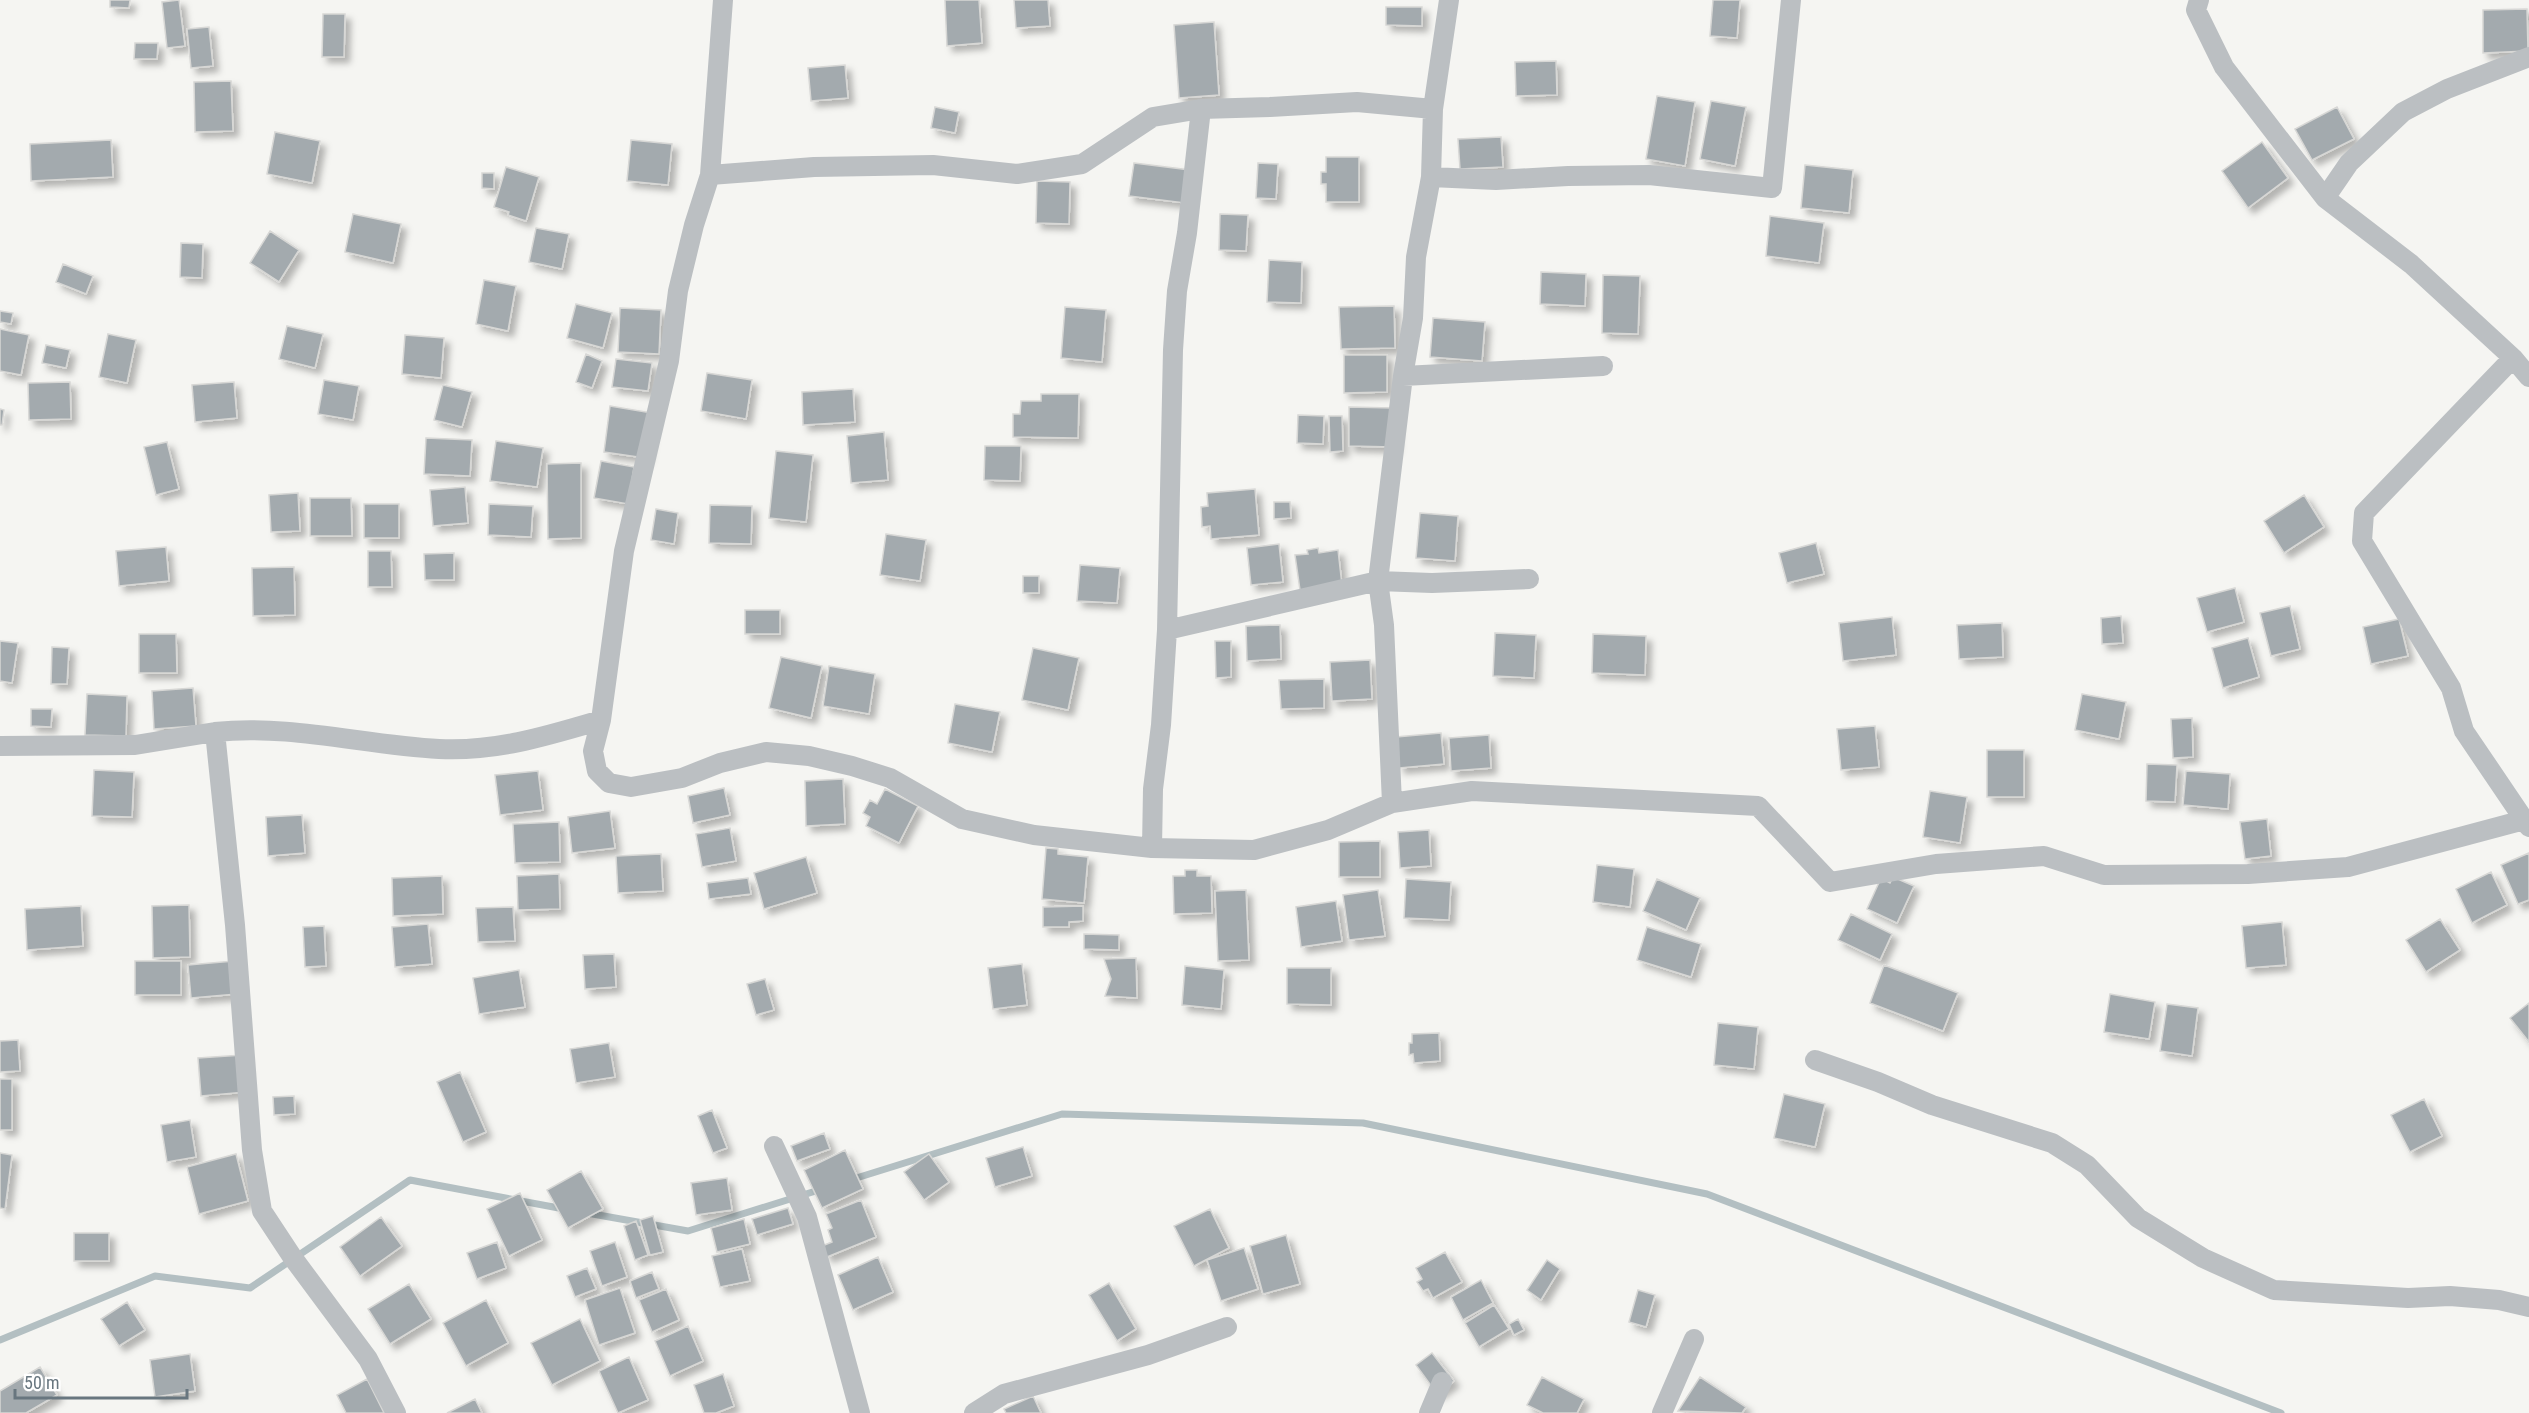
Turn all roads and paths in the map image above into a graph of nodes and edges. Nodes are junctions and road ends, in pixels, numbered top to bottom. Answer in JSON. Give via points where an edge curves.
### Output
{"nodes":[{"id":1,"x":723,"y":0,"type":"edge"},
{"id":2,"x":1449,"y":0,"type":"edge"},
{"id":3,"x":1791,"y":0,"type":"edge"},
{"id":4,"x":2199,"y":0,"type":"edge"},
{"id":5,"x":2529,"y":57,"type":"edge"},
{"id":6,"x":1201,"y":109,"type":"junction"},
{"id":7,"x":1433,"y":109,"type":"junction"},
{"id":8,"x":710,"y":175,"type":"junction"},
{"id":9,"x":1431,"y":177,"type":"junction"},
{"id":10,"x":2325,"y":198,"type":"junction"},
{"id":11,"x":2513,"y":358,"type":"junction"},
{"id":12,"x":1603,"y":366,"type":"dead end"},
{"id":13,"x":1403,"y":376,"type":"junction"},
{"id":14,"x":2529,"y":377,"type":"edge"},
{"id":15,"x":1529,"y":579,"type":"dead end"},
{"id":16,"x":1378,"y":580,"type":"junction"},
{"id":17,"x":1167,"y":630,"type":"junction"},
{"id":18,"x":600,"y":720,"type":"junction"},
{"id":19,"x":215,"y":732,"type":"junction"},
{"id":20,"x":0,"y":746,"type":"edge"},
{"id":21,"x":1392,"y":803,"type":"junction"},
{"id":22,"x":2527,"y":823,"type":"edge"},
{"id":23,"x":1152,"y":848,"type":"junction"},
{"id":24,"x":1815,"y":1060,"type":"dead end"},
{"id":25,"x":774,"y":1146,"type":"dead end"},
{"id":26,"x":2529,"y":1307,"type":"edge"},
{"id":27,"x":1227,"y":1327,"type":"dead end"},
{"id":28,"x":1694,"y":1339,"type":"dead end"},
{"id":29,"x":1442,"y":1382,"type":"dead end"},
{"id":30,"x":396,"y":1413,"type":"edge"},
{"id":31,"x":860,"y":1413,"type":"edge"},
{"id":32,"x":974,"y":1413,"type":"edge"},
{"id":33,"x":1429,"y":1413,"type":"edge"},
{"id":34,"x":1662,"y":1413,"type":"edge"}],
"edges":[{"from":1,"to":8,"type":"street"},
{"from":2,"to":7,"type":"street"},
{"from":3,"to":9,"type":"street","via":[[1772,188],[1649,175],[1496,180]]},
{"from":4,"to":10,"type":"street","via":[[2196,10],[2224,67]]},
{"from":5,"to":10,"type":"street","via":[[2403,112],[2349,164]]},
{"from":6,"to":7,"type":"street","via":[[1357,102]]},
{"from":6,"to":8,"type":"street","via":[[1153,117],[1082,164],[1017,174],[933,165],[814,167]]},
{"from":6,"to":17,"type":"street","via":[[1173,350]]},
{"from":7,"to":9,"type":"street"},
{"from":8,"to":18,"type":"street","via":[[678,291],[669,362],[624,551]]},
{"from":9,"to":13,"type":"street","via":[[1416,257],[1413,318]]},
{"from":10,"to":11,"type":"street","via":[[2411,264]]},
{"from":11,"to":14,"type":"street"},
{"from":11,"to":22,"type":"street","via":[[2364,513],[2362,541],[2451,688],[2464,730]]},
{"from":12,"to":13,"type":"street"},
{"from":13,"to":16,"type":"street"},
{"from":15,"to":16,"type":"street","via":[[1432,584]]},
{"from":16,"to":17,"type":"street"},
{"from":16,"to":21,"type":"street","via":[[1384,625]]},
{"from":17,"to":23,"type":"street","via":[[1153,789]]},
{"from":18,"to":19,"type":"street","via":[[528,741],[460,748],[429,748],[276,730]]},
{"from":18,"to":23,"type":"street","via":[[593,751],[597,771],[609,783],[631,787],[682,778],[720,763],[766,752],[809,756],[890,778],[962,819],[1034,835]]},
{"from":19,"to":20,"type":"street","via":[[135,745]]},
{"from":19,"to":30,"type":"street","via":[[236,925],[252,1150],[262,1211],[368,1359]]},
{"from":21,"to":22,"type":"street","via":[[1472,791],[1758,806],[1830,882],[1936,864],[2044,856],[2104,874],[2248,874],[2348,867]]},
{"from":21,"to":23,"type":"street","via":[[1329,830],[1254,850]]},
{"from":24,"to":26,"type":"street","via":[[1932,1105],[2052,1143],[2086,1165],[2138,1218],[2203,1258],[2274,1290],[2408,1298],[2450,1296]]},
{"from":25,"to":31,"type":"street","via":[[807,1217]]},
{"from":27,"to":32,"type":"street","via":[[1148,1355],[1004,1394]]},
{"from":28,"to":34,"type":"street"},
{"from":29,"to":33,"type":"street"}]}
